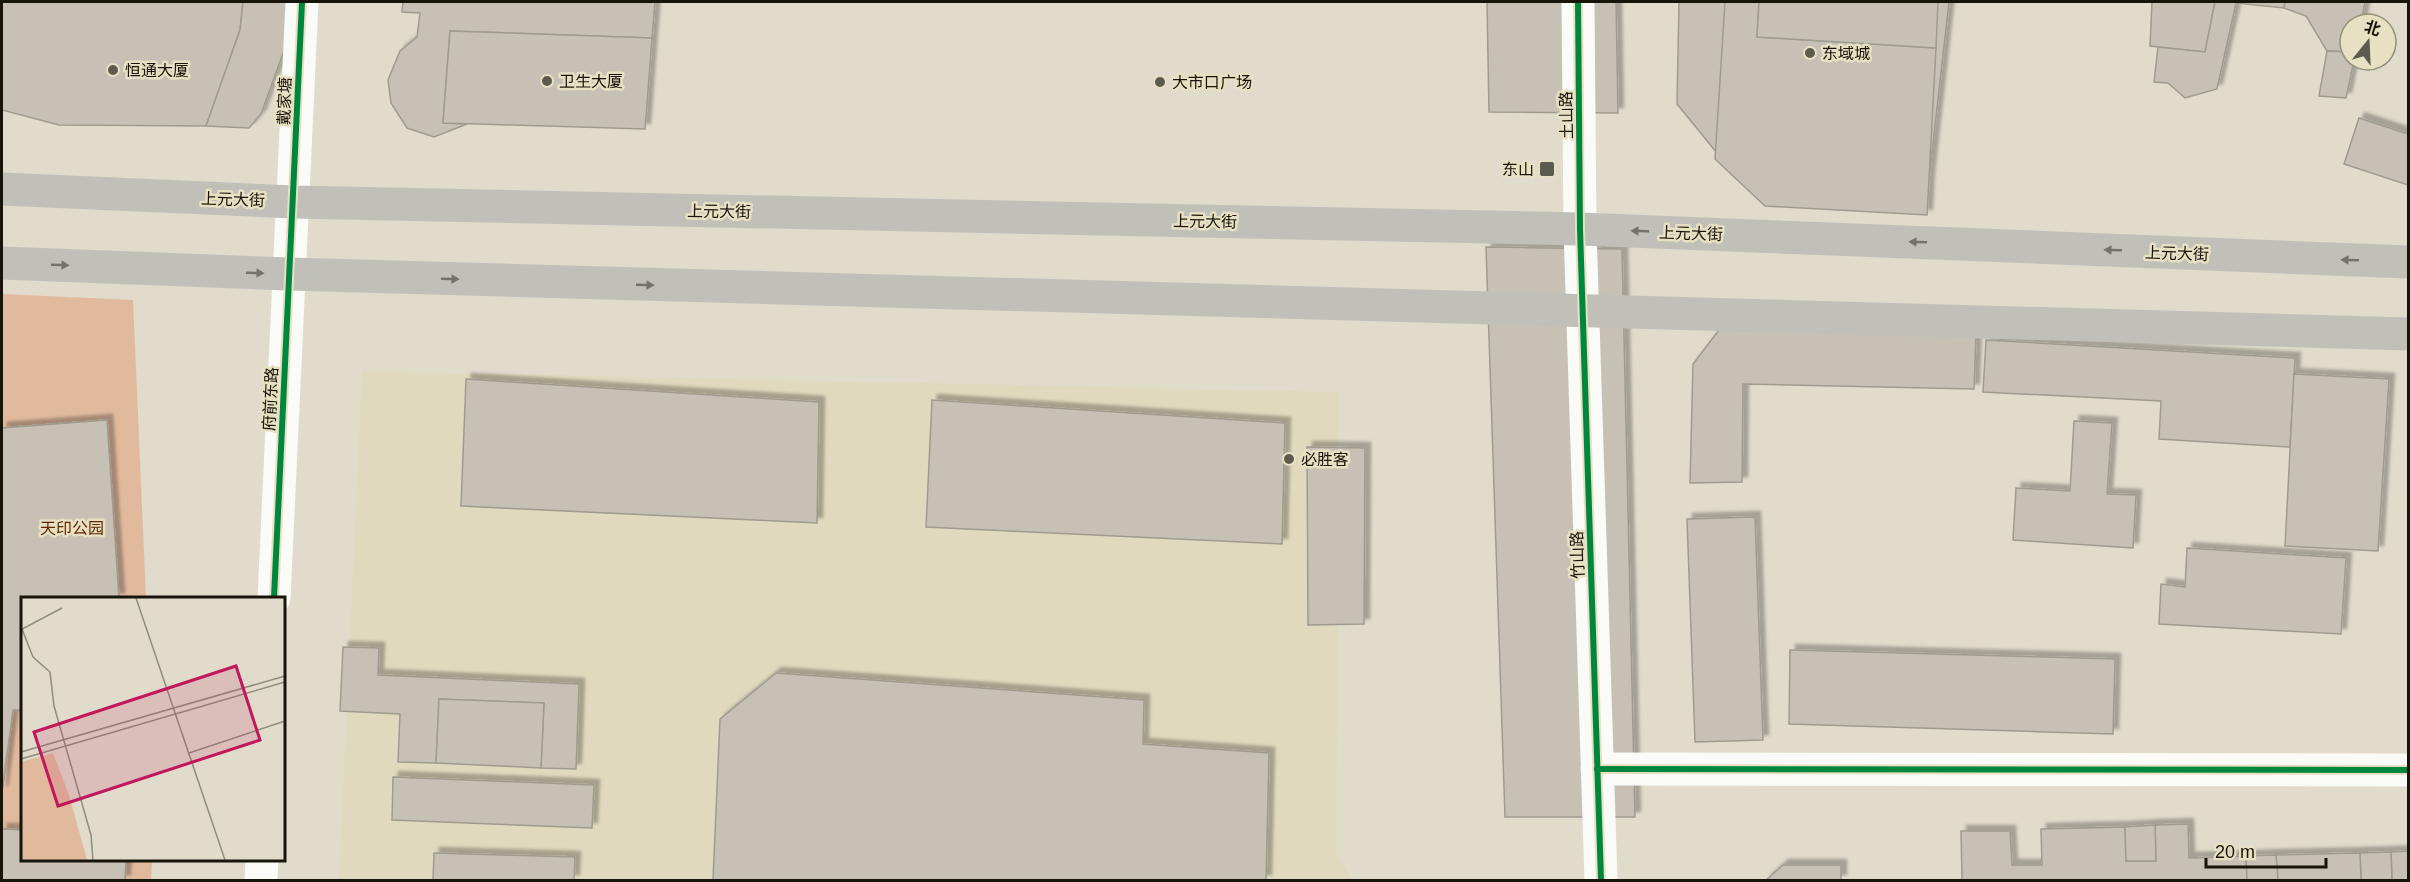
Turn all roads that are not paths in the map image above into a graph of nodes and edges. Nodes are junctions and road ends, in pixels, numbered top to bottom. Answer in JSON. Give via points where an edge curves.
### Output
{"nodes":[{"id":1,"x":302,"y":2,"type":"edge"},
{"id":2,"x":1578,"y":2,"type":"edge"},
{"id":3,"x":2,"y":189,"type":"edge"},
{"id":4,"x":293,"y":202,"type":"junction"},
{"id":5,"x":1580,"y":229,"type":"junction"},
{"id":6,"x":2409,"y":262,"type":"edge"},
{"id":7,"x":2,"y":263,"type":"edge"},
{"id":8,"x":290,"y":274,"type":"junction"},
{"id":9,"x":1584,"y":312,"type":"junction"},
{"id":10,"x":2409,"y":334,"type":"edge"},
{"id":11,"x":274,"y":597,"type":"edge"},
{"id":12,"x":1597,"y":769,"type":"junction"},
{"id":13,"x":2409,"y":770,"type":"edge"},
{"id":14,"x":262,"y":861,"type":"edge"},
{"id":15,"x":261,"y":880,"type":"edge"},
{"id":16,"x":1601,"y":880,"type":"edge"}],
"edges":[{"from":1,"to":4,"type":"street","name":"戴家塘"},
{"from":2,"to":5,"type":"street","name":"土山路"},
{"from":3,"to":4,"type":"main road","name":"上元大街"},
{"from":4,"to":5,"type":"main road","name":"上元大街"},
{"from":4,"to":8,"type":"street","name":"府前东路"},
{"from":6,"to":5,"type":"main road","name":"上元大街","one_way":true},
{"from":5,"to":9,"type":"street","name":"竹山路"},
{"from":7,"to":8,"type":"main road","one_way":true},
{"from":8,"to":9,"type":"main road","one_way":true},
{"from":8,"to":11,"type":"street","name":"府前东路"},
{"from":9,"to":10,"type":"main road"},
{"from":9,"to":12,"type":"street","name":"竹山路"},
{"from":12,"to":13,"type":"street"},
{"from":12,"to":16,"type":"street","name":"竹山路"},
{"from":14,"to":15,"type":"street"}]}
